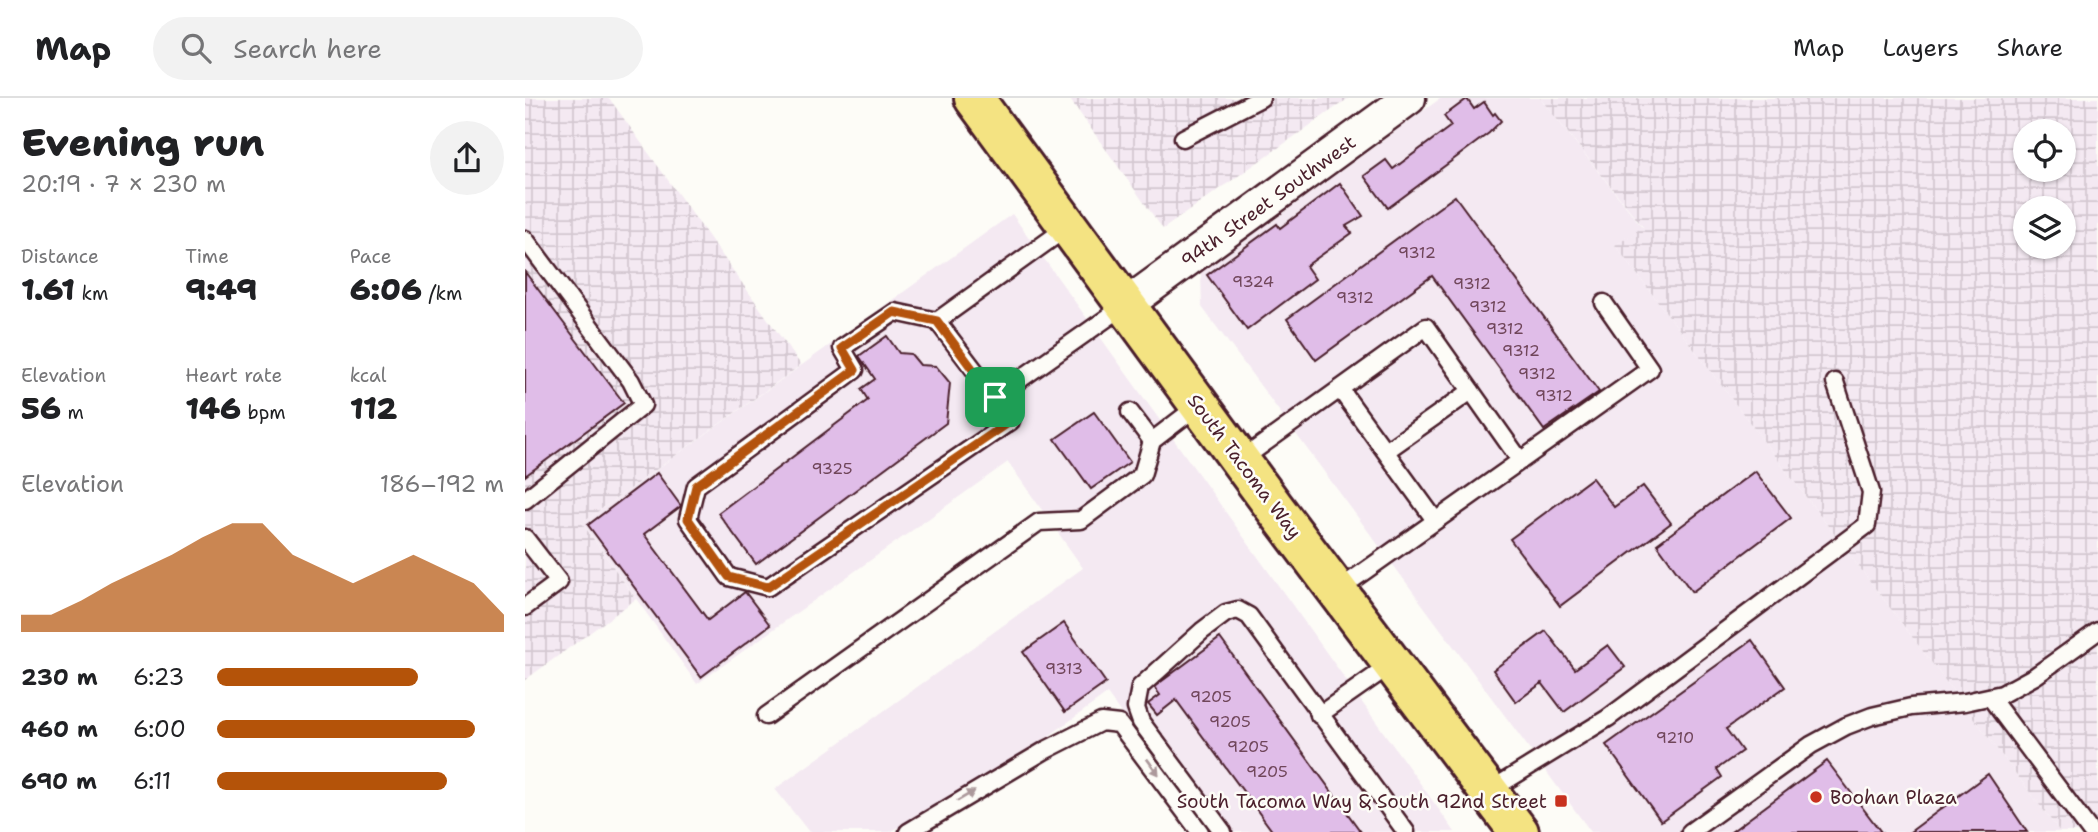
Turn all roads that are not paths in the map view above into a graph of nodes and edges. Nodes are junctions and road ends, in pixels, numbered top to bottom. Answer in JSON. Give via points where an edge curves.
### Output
{"nodes":[{"id":1,"x":974,"y":98,"type":"edge"},
{"id":2,"x":1261,"y":98,"type":"edge"},
{"id":3,"x":1409,"y":98,"type":"edge"},
{"id":4,"x":1183,"y":138,"type":"dead end"},
{"id":5,"x":1069,"y":226,"type":"junction"},
{"id":6,"x":525,"y":239,"type":"edge"},
{"id":7,"x":1604,"y":303,"type":"dead end"},
{"id":8,"x":1127,"y":304,"type":"junction"},
{"id":9,"x":937,"y":321,"type":"junction"},
{"id":10,"x":1835,"y":382,"type":"dead end"},
{"id":11,"x":1340,"y":389,"type":"junction"},
{"id":12,"x":1471,"y":391,"type":"junction"},
{"id":13,"x":995,"y":397,"type":"junction"},
{"id":14,"x":1199,"y":405,"type":"junction"},
{"id":15,"x":1131,"y":412,"type":"dead end"},
{"id":16,"x":1152,"y":441,"type":"junction"},
{"id":17,"x":1386,"y":451,"type":"junction"},
{"id":18,"x":1241,"y":460,"type":"junction"},
{"id":19,"x":1520,"y":460,"type":"junction"},
{"id":20,"x":525,"y":500,"type":"edge"},
{"id":21,"x":1435,"y":520,"type":"junction"},
{"id":22,"x":525,"y":538,"type":"edge"},
{"id":23,"x":1338,"y":590,"type":"junction"},
{"id":24,"x":525,"y":607,"type":"edge"},
{"id":25,"x":2098,"y":631,"type":"edge"},
{"id":26,"x":1392,"y":664,"type":"junction"},
{"id":27,"x":1990,"y":697,"type":"junction"},
{"id":28,"x":1319,"y":715,"type":"junction"},
{"id":29,"x":767,"y":716,"type":"dead end"},
{"id":30,"x":1489,"y":791,"type":"junction"},
{"id":31,"x":908,"y":832,"type":"edge"},
{"id":32,"x":1200,"y":832,"type":"edge"},
{"id":33,"x":1223,"y":832,"type":"edge"},
{"id":34,"x":1406,"y":832,"type":"edge"},
{"id":35,"x":1519,"y":832,"type":"edge"},
{"id":36,"x":1691,"y":832,"type":"edge"},
{"id":37,"x":2091,"y":832,"type":"edge"}],
"edges":[{"from":1,"to":5,"type":"main road","name":"South Tacoma Way"},
{"from":2,"to":4,"type":"lane"},
{"from":3,"to":8,"type":"street","name":"94th Street Southwest"},
{"from":5,"to":8,"type":"main road","name":"South Tacoma Way"},
{"from":5,"to":9,"type":"lane"},
{"from":6,"to":20,"type":"lane","via":[[631,381],[643,405]]},
{"from":7,"to":19,"type":"lane","via":[[1650,369]]},
{"from":8,"to":13,"type":"lane"},
{"from":8,"to":14,"type":"main road","name":"South Tacoma Way"},
{"from":9,"to":13,"type":"lane"},
{"from":9,"to":13,"type":"lane","via":[[894,312],[842,348],[855,370],[696,486],[688,519],[729,577],[768,587],[801,565],[1011,421]]},
{"from":10,"to":30,"type":"lane","via":[[1871,492],[1867,525],[1608,718]]},
{"from":11,"to":12,"type":"lane","via":[[1426,327]]},
{"from":11,"to":17,"type":"lane"},
{"from":11,"to":18,"type":"lane"},
{"from":12,"to":17,"type":"lane"},
{"from":12,"to":19,"type":"lane"},
{"from":14,"to":16,"type":"lane"},
{"from":14,"to":18,"type":"main road","name":"South Tacoma Way"},
{"from":15,"to":16,"type":"lane"},
{"from":16,"to":29,"type":"lane","via":[[1142,475],[1091,513],[1081,520],[1039,522]]},
{"from":17,"to":21,"type":"lane"},
{"from":18,"to":23,"type":"main road","name":"South Tacoma Way"},
{"from":19,"to":21,"type":"lane"},
{"from":21,"to":23,"type":"lane"},
{"from":22,"to":24,"type":"lane","via":[[559,582]]},
{"from":23,"to":26,"type":"main road","name":"South Tacoma Way"},
{"from":25,"to":27,"type":"lane","via":[[2035,676]]},
{"from":26,"to":28,"type":"lane"},
{"from":26,"to":30,"type":"main road","name":"South Tacoma Way"},
{"from":27,"to":36,"type":"lane","via":[[1911,707],[1846,726],[1811,745]]},
{"from":27,"to":37,"type":"lane"},
{"from":28,"to":33,"type":"lane","via":[[1248,616],[1238,610],[1202,631],[1140,687],[1136,708],[1141,722]]},
{"from":28,"to":34,"type":"lane"},
{"from":30,"to":35,"type":"main road","name":"South Tacoma Way"},
{"from":31,"to":32,"type":"lane","one_way":true,"via":[[1101,722],[1119,724]]}]}
